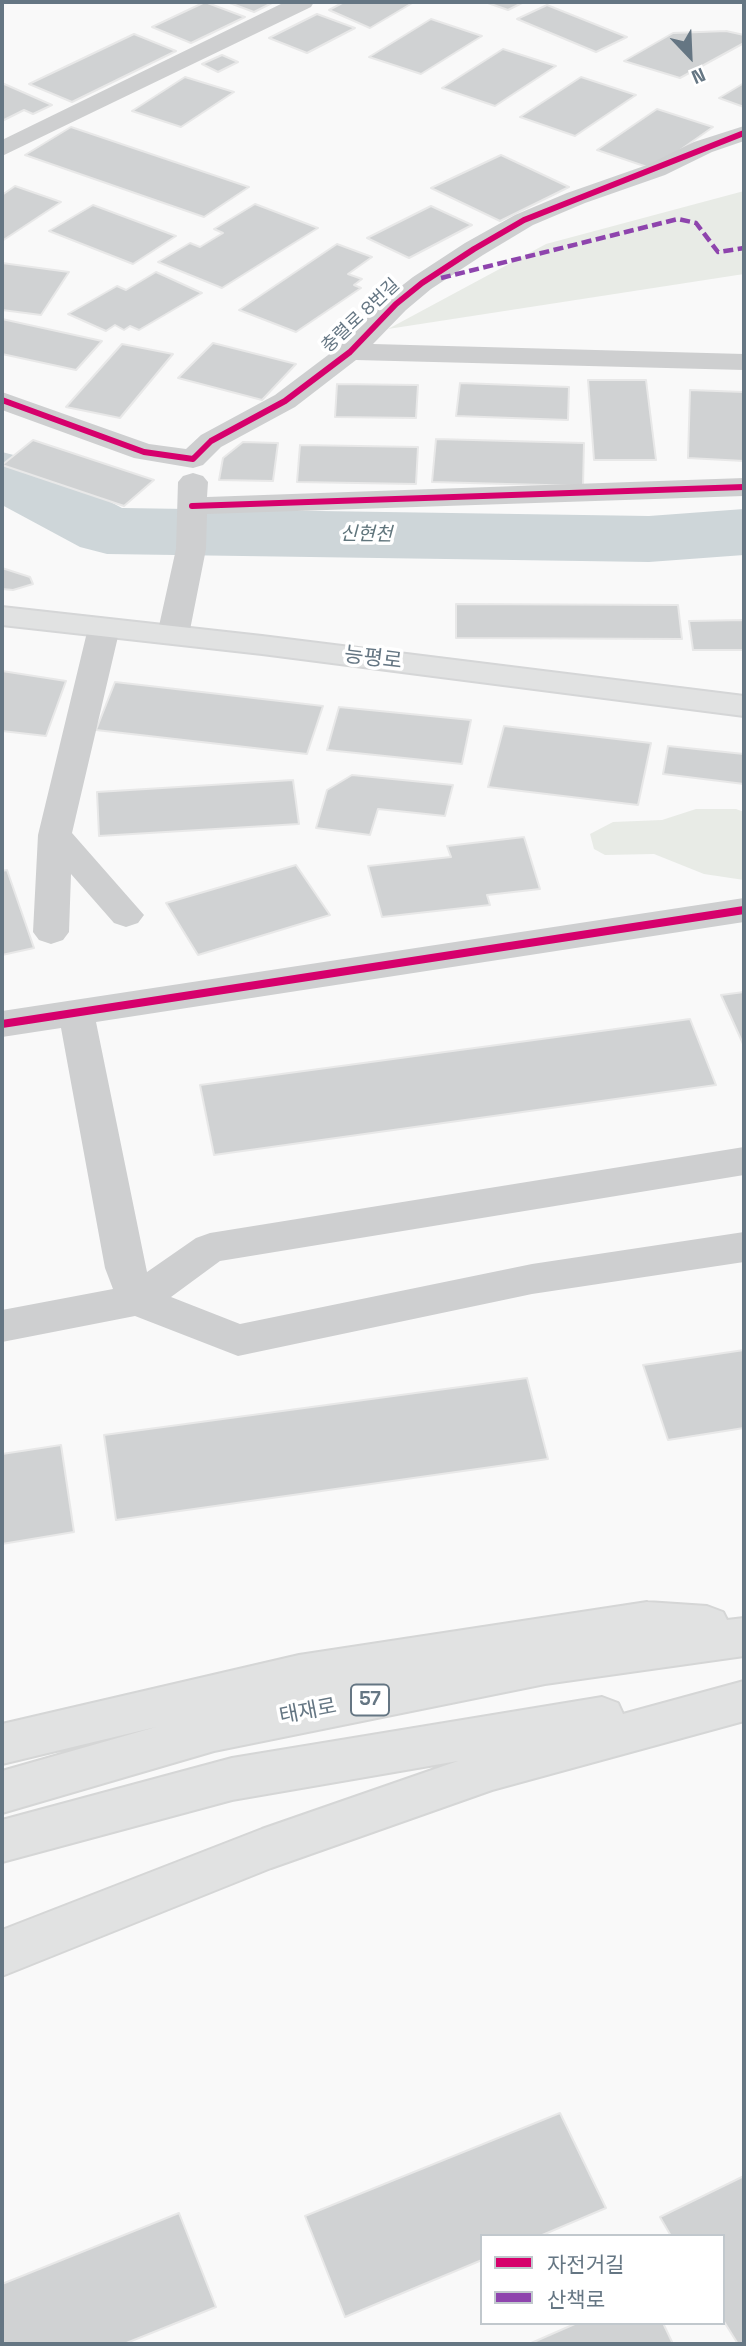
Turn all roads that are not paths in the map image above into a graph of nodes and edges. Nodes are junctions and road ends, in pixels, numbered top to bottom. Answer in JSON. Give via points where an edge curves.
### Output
{"nodes":[{"id":1,"x":303,"y":2,"type":"edge"},
{"id":2,"x":744,"y":133,"type":"edge"},
{"id":3,"x":2,"y":149,"type":"edge"},
{"id":4,"x":350,"y":352,"type":"junction"},
{"id":5,"x":744,"y":362,"type":"edge"},
{"id":6,"x":2,"y":400,"type":"edge"},
{"id":7,"x":193,"y":459,"type":"junction"},
{"id":8,"x":744,"y":487,"type":"edge"},
{"id":9,"x":192,"y":511,"type":"junction"},
{"id":10,"x":2,"y":616,"type":"edge"},
{"id":11,"x":104,"y":628,"type":"junction"},
{"id":12,"x":173,"y":635,"type":"junction"},
{"id":13,"x":744,"y":706,"type":"edge"},
{"id":14,"x":55,"y":835,"type":"junction"},
{"id":15,"x":744,"y":910,"type":"edge"},
{"id":16,"x":126,"y":915,"type":"dead end"},
{"id":17,"x":51,"y":932,"type":"dead end"},
{"id":18,"x":76,"y":1013,"type":"junction"},
{"id":19,"x":2,"y":1024,"type":"edge"},
{"id":20,"x":744,"y":1161,"type":"edge"},
{"id":21,"x":744,"y":1247,"type":"edge"},
{"id":22,"x":137,"y":1300,"type":"junction"},
{"id":23,"x":2,"y":1326,"type":"edge"},
{"id":24,"x":744,"y":1627,"type":"edge"},
{"id":25,"x":744,"y":1637,"type":"edge"},
{"id":26,"x":744,"y":1694,"type":"edge"},
{"id":27,"x":744,"y":1701,"type":"edge"},
{"id":28,"x":2,"y":1744,"type":"edge"},
{"id":29,"x":2,"y":1792,"type":"edge"},
{"id":30,"x":2,"y":1841,"type":"edge"},
{"id":31,"x":2,"y":1953,"type":"edge"}],
"edges":[{"from":1,"to":3,"type":"street"},
{"from":2,"to":4,"type":"street","name":"충렬로 8번길","via":[[524,220],[422,283]]},
{"from":4,"to":5,"type":"street"},
{"from":4,"to":7,"type":"street","name":"충렬로 8번길","via":[[285,401],[211,441]]},
{"from":6,"to":7,"type":"street","via":[[144,452]]},
{"from":7,"to":9,"type":"street"},
{"from":8,"to":9,"type":"street"},
{"from":9,"to":12,"type":"street","via":[[191,549]]},
{"from":10,"to":11,"type":"main road","name":"능평로"},
{"from":11,"to":12,"type":"main road","name":"능평로"},
{"from":11,"to":14,"type":"street"},
{"from":12,"to":13,"type":"main road","name":"능평로"},
{"from":14,"to":16,"type":"street"},
{"from":14,"to":17,"type":"street"},
{"from":15,"to":18,"type":"street"},
{"from":18,"to":19,"type":"street"},
{"from":18,"to":22,"type":"street","via":[[125,1268]]},
{"from":20,"to":22,"type":"street","via":[[210,1248]]},
{"from":21,"to":22,"type":"street","via":[[532,1279],[238,1340]]},
{"from":22,"to":23,"type":"street"},
{"from":24,"to":28,"type":"main road","via":[[647,1621],[299,1674]]},
{"from":25,"to":29,"type":"main road","name":"태재로","number":"57","via":[[545,1665],[214,1731]]},
{"from":26,"to":30,"type":"main road","via":[[232,1779]]},
{"from":27,"to":31,"type":"main road","via":[[492,1770],[262,1850]]}]}
